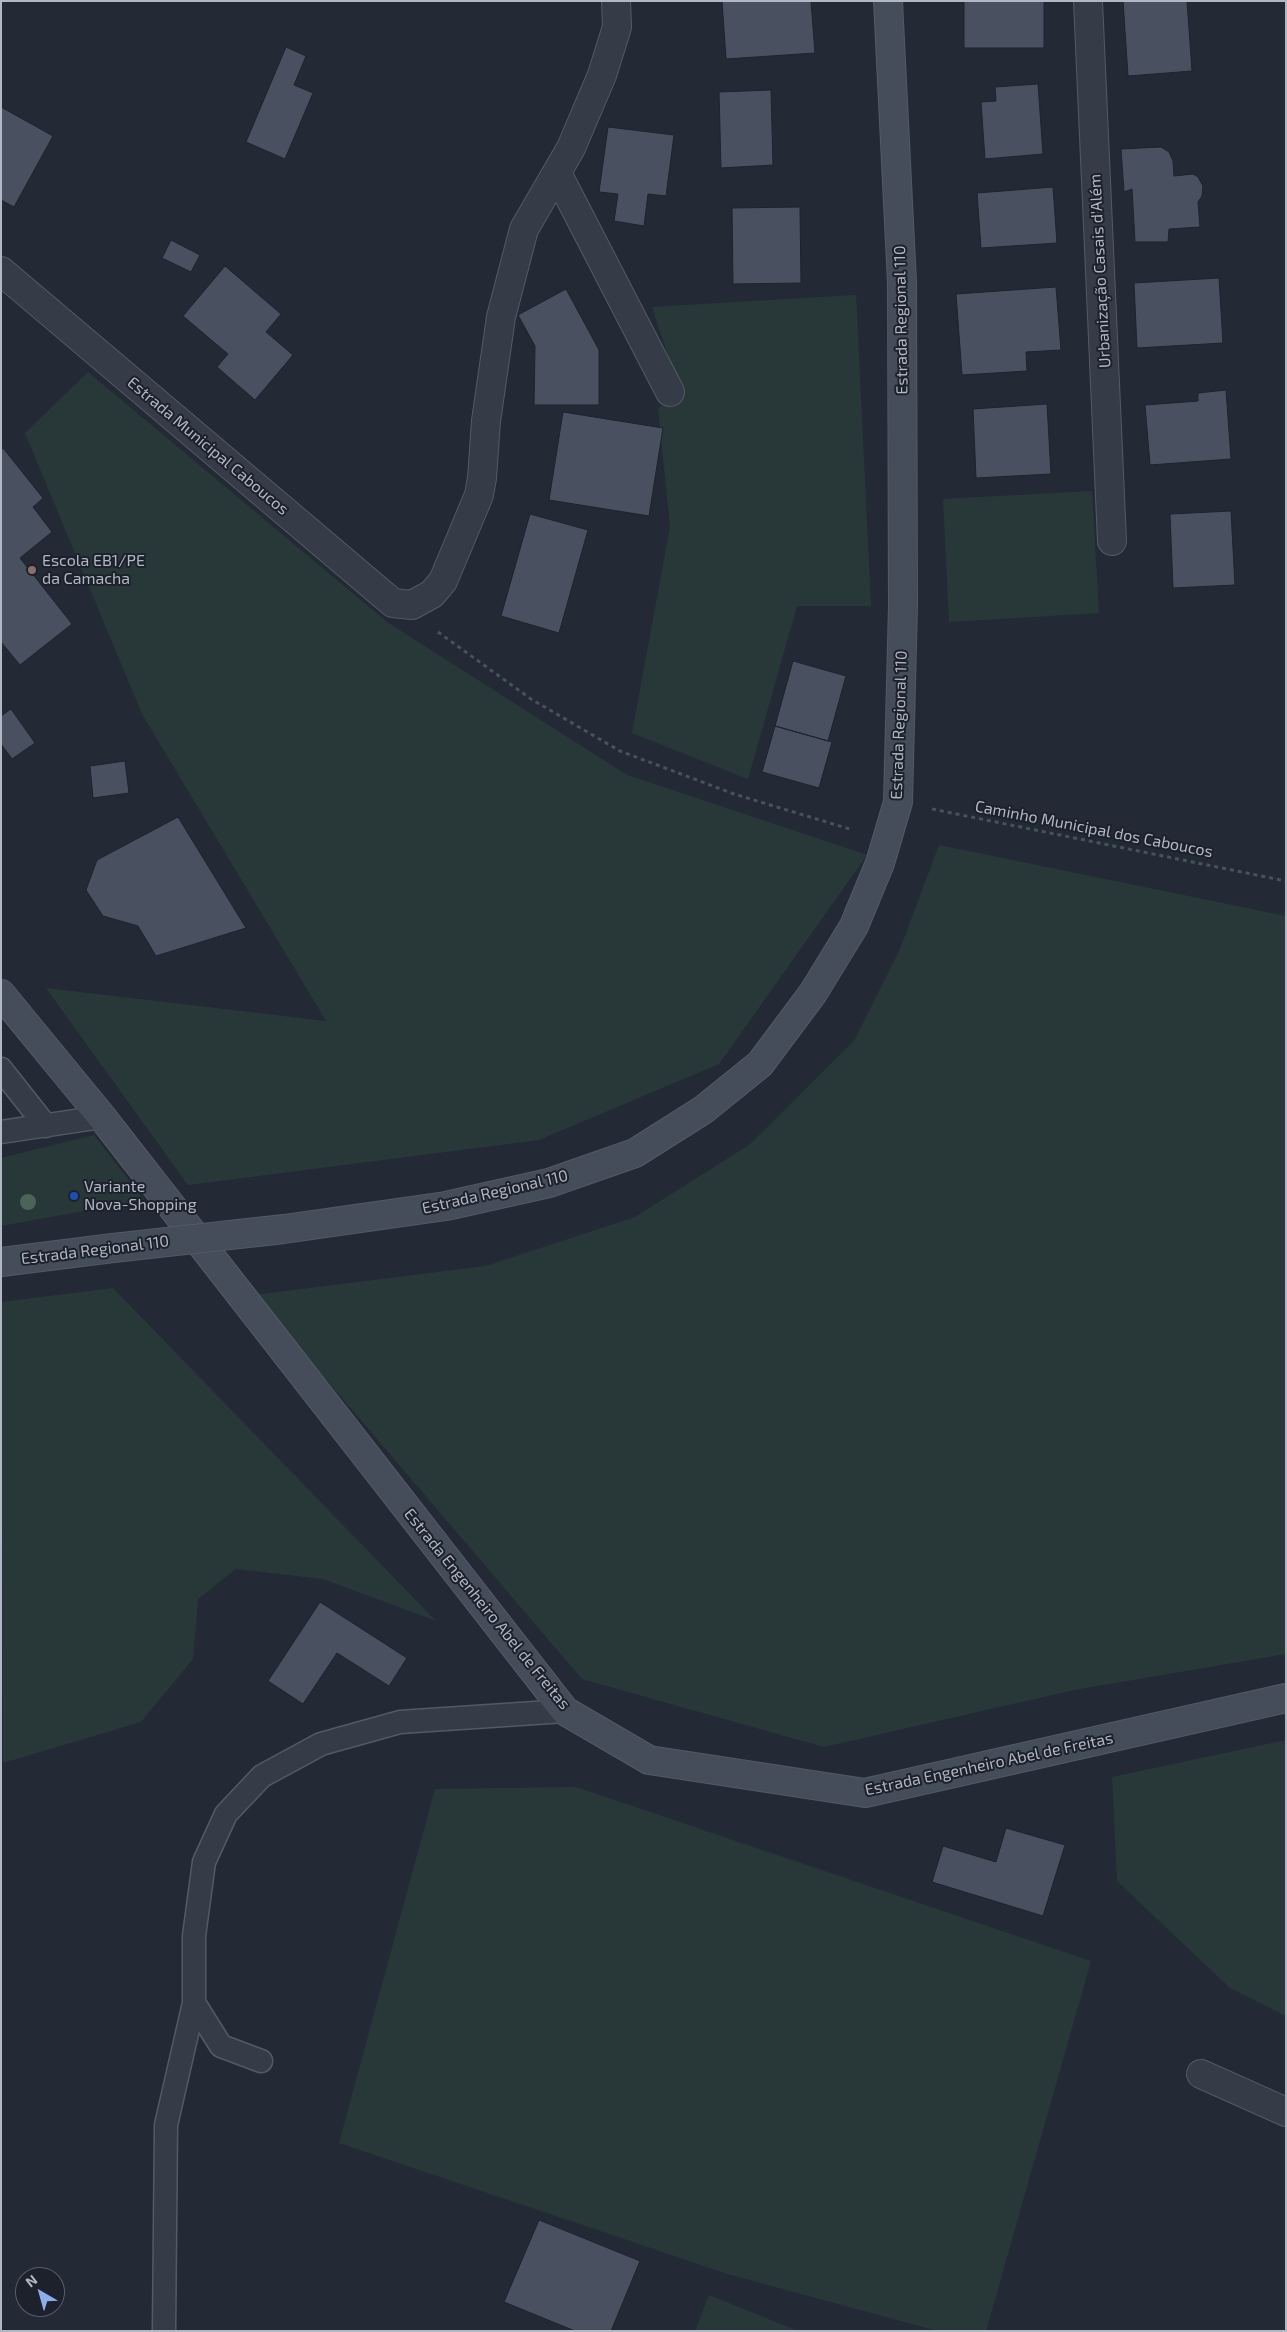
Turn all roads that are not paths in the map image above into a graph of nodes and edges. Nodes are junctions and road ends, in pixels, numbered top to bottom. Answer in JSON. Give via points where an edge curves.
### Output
{"nodes":[{"id":1,"x":616,"y":1,"type":"edge"},
{"id":2,"x":888,"y":1,"type":"edge"},
{"id":3,"x":1088,"y":1,"type":"edge"},
{"id":4,"x":558,"y":175,"type":"junction"},
{"id":5,"x":1,"y":271,"type":"edge"},
{"id":6,"x":670,"y":392,"type":"dead end"},
{"id":7,"x":1112,"y":541,"type":"dead end"},
{"id":8,"x":1,"y":994,"type":"edge"},
{"id":9,"x":1,"y":1069,"type":"edge"},
{"id":10,"x":102,"y":1117,"type":"junction"},
{"id":11,"x":46,"y":1126,"type":"junction"},
{"id":12,"x":1,"y":1132,"type":"edge"},
{"id":13,"x":1,"y":1262,"type":"edge"},
{"id":14,"x":1286,"y":1698,"type":"edge"},
{"id":15,"x":566,"y":1711,"type":"junction"},
{"id":16,"x":194,"y":2003,"type":"junction"},
{"id":17,"x":261,"y":2061,"type":"dead end"},
{"id":18,"x":1201,"y":2074,"type":"dead end"},
{"id":19,"x":1286,"y":2112,"type":"edge"},
{"id":20,"x":164,"y":2331,"type":"edge"}],
"edges":[{"from":1,"to":4,"type":"street","via":[[617,27],[602,75]]},
{"from":2,"to":13,"type":"main road","name":"Estrada Regional 110","bridge":true,"via":[[902,283],[898,802],[880,863],[854,926],[813,992],[760,1064],[703,1110],[635,1153],[549,1182],[446,1206],[284,1229]]},
{"from":3,"to":7,"type":"street","name":"Urbanização Casais d'Além"},
{"from":4,"to":5,"type":"street","name":"Estrada Municipal Caboucos","via":[[524,229],[501,317],[479,495],[443,581],[432,594],[412,605],[393,603]]},
{"from":4,"to":6,"type":"street"},
{"from":8,"to":10,"type":"main road","name":"Estrada Engenheiro Abel de Freitas"},
{"from":9,"to":11,"type":"lane"},
{"from":10,"to":11,"type":"lane"},
{"from":10,"to":15,"type":"main road","name":"Estrada Engenheiro Abel de Freitas"},
{"from":11,"to":12,"type":"lane"},
{"from":14,"to":15,"type":"main road","name":"Estrada Engenheiro Abel de Freitas","via":[[865,1793],[649,1760]]},
{"from":15,"to":16,"type":"lane","via":[[400,1722],[321,1744],[262,1776],[226,1814],[204,1862],[194,1936]]},
{"from":16,"to":17,"type":"lane","via":[[221,2046]]},
{"from":16,"to":20,"type":"lane","via":[[166,2125]]},
{"from":18,"to":19,"type":"street"}]}
